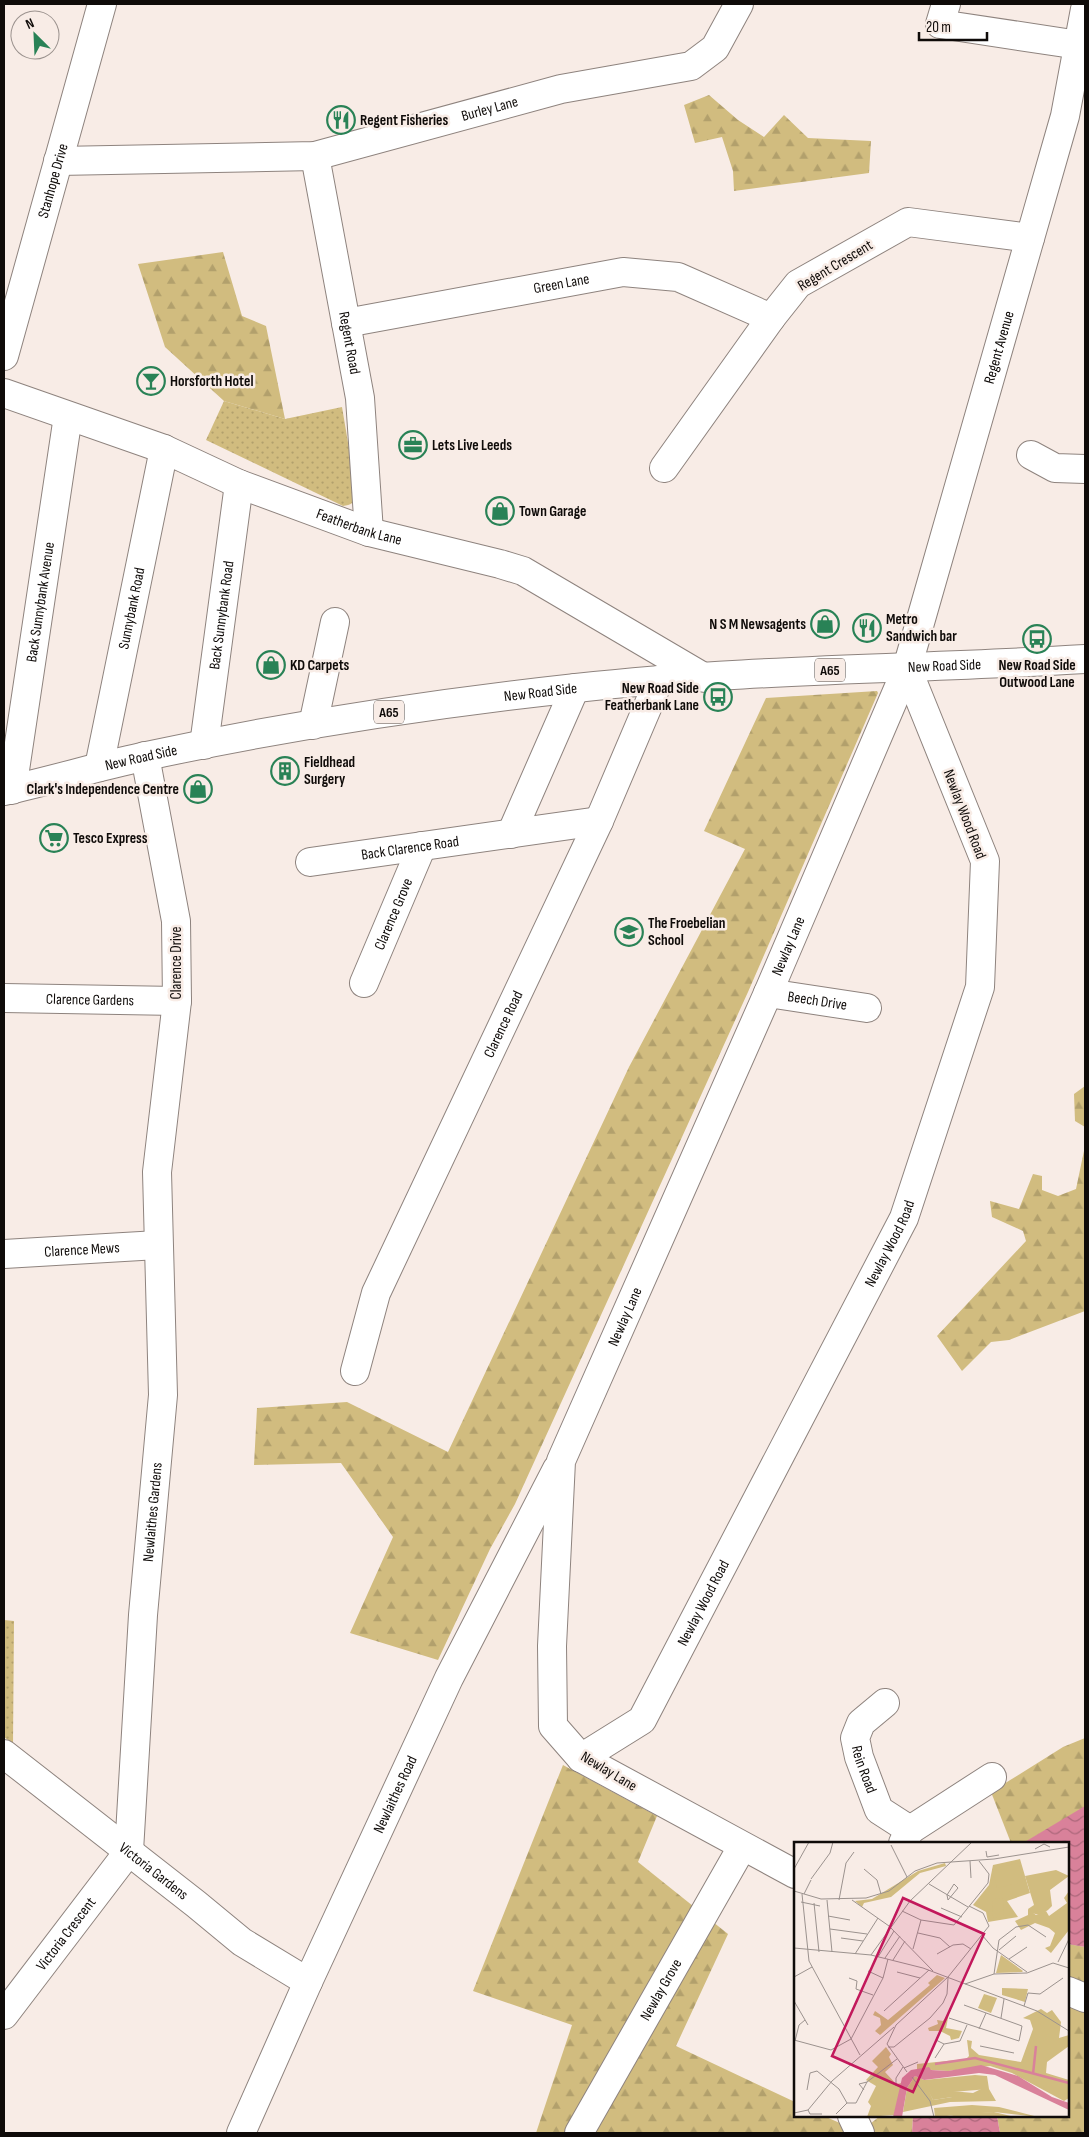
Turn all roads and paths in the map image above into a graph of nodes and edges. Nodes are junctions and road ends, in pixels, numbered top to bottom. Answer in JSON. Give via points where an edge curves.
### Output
{"nodes":[{"id":1,"x":102,"y":4,"type":"edge"},
{"id":2,"x":739,"y":4,"type":"edge"},
{"id":3,"x":946,"y":4,"type":"edge"},
{"id":4,"x":1083,"y":26,"type":"edge"},
{"id":5,"x":315,"y":156,"type":"junction"},
{"id":6,"x":58,"y":161,"type":"junction"},
{"id":7,"x":1030,"y":238,"type":"junction"},
{"id":8,"x":771,"y":318,"type":"junction"},
{"id":9,"x":346,"y":323,"type":"junction"},
{"id":10,"x":4,"y":356,"type":"edge"},
{"id":11,"x":4,"y":394,"type":"edge"},
{"id":12,"x":68,"y":416,"type":"junction"},
{"id":13,"x":164,"y":449,"type":"junction"},
{"id":14,"x":1031,"y":455,"type":"dead end"},
{"id":15,"x":664,"y":468,"type":"dead end"},
{"id":16,"x":1085,"y":469,"type":"edge"},
{"id":17,"x":240,"y":484,"type":"junction"},
{"id":18,"x":369,"y":532,"type":"junction"},
{"id":19,"x":336,"y":622,"type":"dead end"},
{"id":20,"x":1085,"y":659,"type":"edge"},
{"id":21,"x":907,"y":668,"type":"junction"},
{"id":22,"x":705,"y":678,"type":"junction"},
{"id":23,"x":659,"y":680,"type":"junction"},
{"id":24,"x":575,"y":688,"type":"junction"},
{"id":25,"x":314,"y":724,"type":"junction"},
{"id":26,"x":204,"y":745,"type":"junction"},
{"id":27,"x":145,"y":756,"type":"junction"},
{"id":28,"x":99,"y":767,"type":"junction"},
{"id":29,"x":8,"y":791,"type":"edge"},
{"id":30,"x":599,"y":821,"type":"junction"},
{"id":31,"x":511,"y":834,"type":"junction"},
{"id":32,"x":422,"y":846,"type":"junction"},
{"id":33,"x":310,"y":862,"type":"dead end"},
{"id":34,"x":364,"y":983,"type":"dead end"},
{"id":35,"x":768,"y":993,"type":"junction"},
{"id":36,"x":4,"y":998,"type":"edge"},
{"id":37,"x":176,"y":1001,"type":"junction"},
{"id":38,"x":867,"y":1008,"type":"dead end"},
{"id":39,"x":157,"y":1172,"type":"joint"},
{"id":40,"x":158,"y":1245,"type":"junction"},
{"id":41,"x":4,"y":1254,"type":"edge"},
{"id":42,"x":355,"y":1371,"type":"dead end"},
{"id":43,"x":561,"y":1461,"type":"junction"},
{"id":44,"x":885,"y":1702,"type":"dead end"},
{"id":45,"x":4,"y":1754,"type":"edge"},
{"id":46,"x":581,"y":1758,"type":"junction"},
{"id":47,"x":992,"y":1777,"type":"dead end"},
{"id":48,"x":907,"y":1836,"type":"edge"},
{"id":49,"x":742,"y":1847,"type":"junction"},
{"id":50,"x":129,"y":1851,"type":"junction"},
{"id":51,"x":794,"y":1873,"type":"edge"},
{"id":52,"x":308,"y":1982,"type":"junction"},
{"id":53,"x":1069,"y":1991,"type":"edge"},
{"id":54,"x":1085,"y":1998,"type":"edge"},
{"id":55,"x":4,"y":2015,"type":"edge"},
{"id":56,"x":852,"y":2117,"type":"edge"},
{"id":57,"x":241,"y":2133,"type":"edge"},
{"id":58,"x":579,"y":2133,"type":"edge"},
{"id":59,"x":860,"y":2133,"type":"edge"}],
"edges":[{"from":1,"to":6,"type":"street","name":"Stanhope Drive"},
{"from":2,"to":5,"type":"street","name":"Burley Lane","via":[[715,48],[691,66],[561,89]]},
{"from":3,"to":4,"type":"street","via":[[940,24]]},
{"from":4,"to":7,"type":"street","name":"Regent Avenue","via":[[1065,116]]},
{"from":5,"to":6,"type":"street","name":"Burley Lane"},
{"from":5,"to":9,"type":"street","name":"Regent Road"},
{"from":6,"to":10,"type":"street","name":"Stanhope Drive"},
{"from":7,"to":8,"type":"street","name":"Regent Crescent","via":[[908,222],[798,284]]},
{"from":7,"to":21,"type":"street","name":"Regent Avenue"},
{"from":8,"to":9,"type":"street","name":"Green Lane","via":[[678,277],[623,272]]},
{"from":8,"to":15,"type":"street","name":"Regent Crescent"},
{"from":9,"to":18,"type":"street","name":"Regent Road","via":[[360,398]]},
{"from":11,"to":12,"type":"street","name":"Featherbank Lane"},
{"from":12,"to":13,"type":"street","name":"Featherbank Lane"},
{"from":12,"to":29,"type":"street","name":"Back Sunnybank Avenue"},
{"from":13,"to":17,"type":"street","name":"Featherbank Lane"},
{"from":13,"to":28,"type":"street","name":"Sunnybank Road"},
{"from":14,"to":16,"type":"street","via":[[1055,468]]},
{"from":17,"to":18,"type":"street","name":"Featherbank Lane"},
{"from":17,"to":26,"type":"street","name":"Back Sunnybank Road"},
{"from":18,"to":22,"type":"street","name":"Featherbank Lane","via":[[523,571]]},
{"from":19,"to":25,"type":"street"},
{"from":20,"to":21,"type":"street","name":"New Road Side","number":"A65"},
{"from":21,"to":22,"type":"street","name":"New Road Side","number":"A65"},
{"from":21,"to":35,"type":"street","name":"Newlay Lane"},
{"from":21,"to":46,"type":"street","name":"Newlay Wood Road","via":[[985,862],[980,987],[904,1218],[642,1720]]},
{"from":22,"to":23,"type":"street","name":"New Road Side","number":"A65"},
{"from":23,"to":24,"type":"street","name":"New Road Side","number":"A65"},
{"from":23,"to":30,"type":"street","name":"Clarence Road"},
{"from":24,"to":25,"type":"street","name":"New Road Side","number":"A65"},
{"from":24,"to":31,"type":"street"},
{"from":25,"to":26,"type":"street","name":"New Road Side","number":"A65"},
{"from":26,"to":27,"type":"street","name":"New Road Side","number":"A65"},
{"from":27,"to":28,"type":"street","name":"New Road Side","number":"A65"},
{"from":27,"to":37,"type":"street","name":"Clarence Drive","via":[[176,921]]},
{"from":28,"to":29,"type":"street","name":"New Road Side","number":"A65"},
{"from":30,"to":31,"type":"street","name":"Back Clarence Road"},
{"from":30,"to":42,"type":"street","name":"Clarence Road","via":[[376,1294]]},
{"from":31,"to":32,"type":"street","name":"Back Clarence Road"},
{"from":32,"to":33,"type":"street","name":"Back Clarence Road"},
{"from":32,"to":34,"type":"street","name":"Clarence Grove"},
{"from":35,"to":38,"type":"street","name":"Beech Drive"},
{"from":35,"to":43,"type":"street","name":"Newlay Lane"},
{"from":36,"to":37,"type":"street","name":"Clarence Gardens"},
{"from":37,"to":39,"type":"street","name":"Clarence Drive"},
{"from":39,"to":40,"type":"street","name":"Newlaithes Gardens"},
{"from":40,"to":41,"type":"street","name":"Clarence Mews"},
{"from":40,"to":50,"type":"street","name":"Newlaithes Gardens","via":[[163,1395],[143,1615]]},
{"from":43,"to":46,"type":"street","name":"Newlay Lane","via":[[552,1646],[553,1726]]},
{"from":43,"to":52,"type":"street","name":"Newlaithes Road","via":[[449,1678]]},
{"from":44,"to":48,"type":"street","name":"Rein Road","via":[[861,1723],[854,1738],[879,1810]]},
{"from":45,"to":50,"type":"street","name":"Victoria Gardens"},
{"from":46,"to":49,"type":"street","name":"Newlay Lane"},
{"from":47,"to":48,"type":"street","name":"Rein Road"},
{"from":49,"to":51,"type":"street","name":"Newlay Lane"},
{"from":49,"to":58,"type":"street","name":"Newlay Grove"},
{"from":50,"to":52,"type":"street","name":"Victoria Gardens","via":[[242,1942]]},
{"from":50,"to":55,"type":"street","name":"Victoria Crescent"},
{"from":52,"to":57,"type":"street","name":"Newlaithes Road"},
{"from":53,"to":54,"type":"street"},
{"from":56,"to":59,"type":"street"}]}
